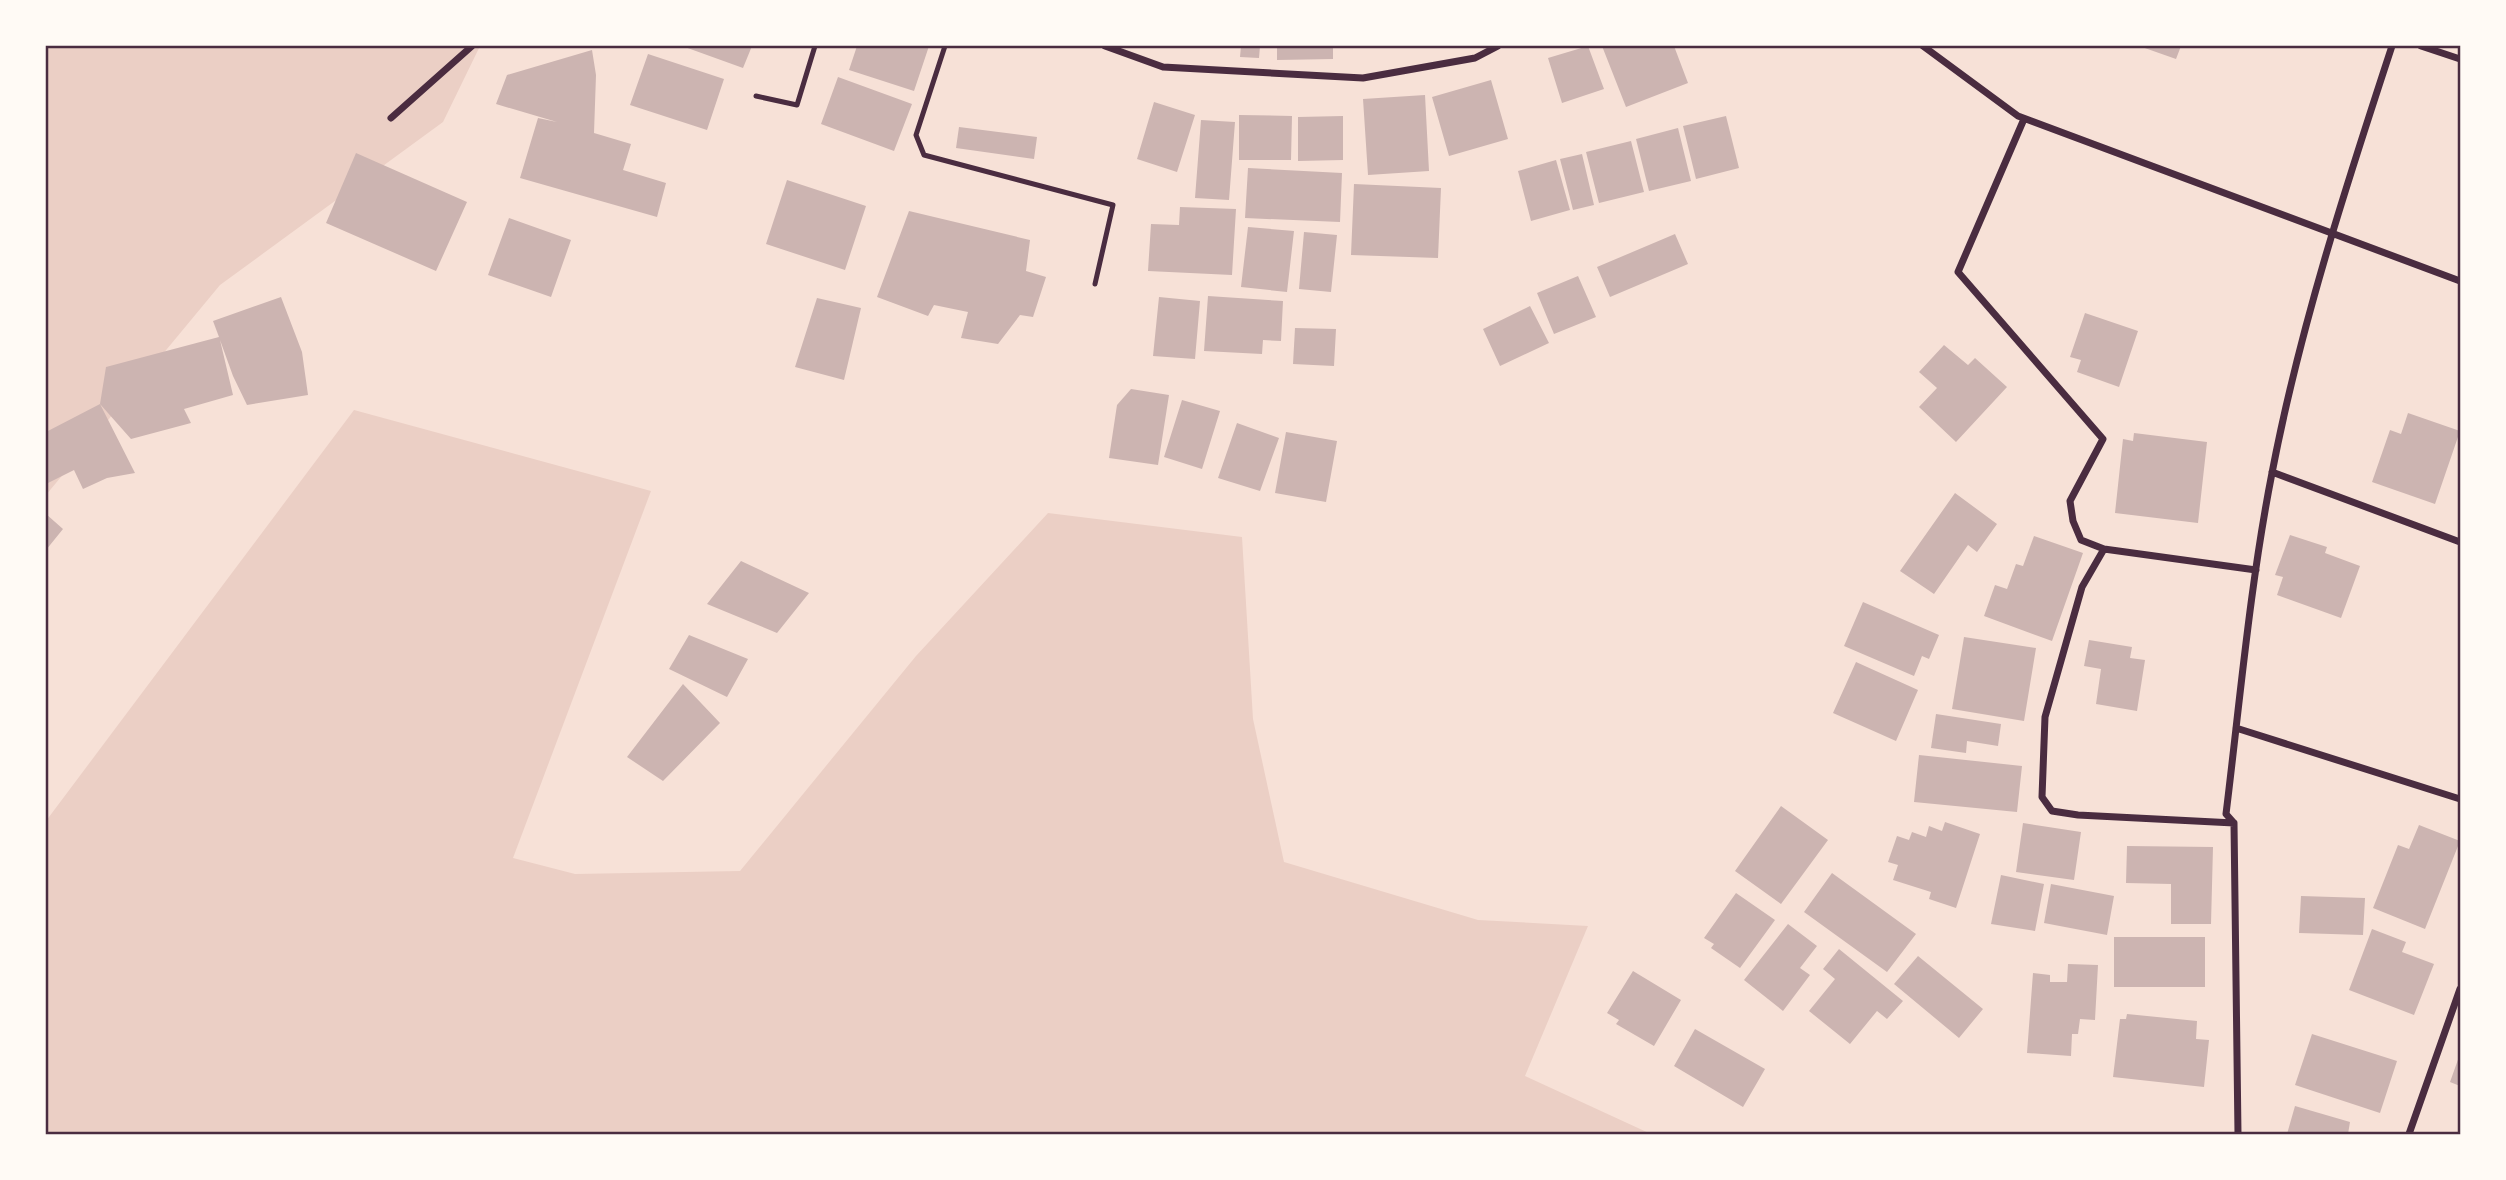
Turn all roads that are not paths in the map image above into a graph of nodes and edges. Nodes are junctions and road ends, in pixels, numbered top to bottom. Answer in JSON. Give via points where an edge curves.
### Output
{"nodes":[{"id":1,"x":472,"y":46,"type":"edge"},
{"id":2,"x":815,"y":46,"type":"edge"},
{"id":3,"x":945,"y":46,"type":"edge"},
{"id":4,"x":1105,"y":46,"type":"edge"},
{"id":5,"x":1499,"y":46,"type":"edge"},
{"id":6,"x":1923,"y":46,"type":"edge"},
{"id":7,"x":2392,"y":46,"type":"edge"},
{"id":8,"x":2421,"y":46,"type":"edge"},
{"id":9,"x":2460,"y":59,"type":"edge"},
{"id":10,"x":756,"y":96,"type":"dead end"},
{"id":11,"x":391,"y":118,"type":"dead end"},
{"id":12,"x":2024,"y":119,"type":"junction"},
{"id":13,"x":2331,"y":232,"type":"junction"},
{"id":14,"x":2460,"y":281,"type":"edge"},
{"id":15,"x":1095,"y":284,"type":"dead end"},
{"id":16,"x":2272,"y":472,"type":"junction"},
{"id":17,"x":2460,"y":542,"type":"edge"},
{"id":18,"x":2104,"y":549,"type":"junction"},
{"id":19,"x":2256,"y":570,"type":"junction"},
{"id":20,"x":2236,"y":728,"type":"junction"},
{"id":21,"x":2460,"y":799,"type":"edge"},
{"id":22,"x":2234,"y":822,"type":"junction"},
{"id":23,"x":2460,"y":989,"type":"edge"},
{"id":24,"x":2238,"y":1135,"type":"edge"},
{"id":25,"x":2409,"y":1135,"type":"edge"}],
"edges":[{"from":1,"to":11,"type":"street"},
{"from":2,"to":10,"type":"lane","via":[[797,105]]},
{"from":3,"to":15,"type":"lane","via":[[916,135],[924,155],[1113,205]]},
{"from":4,"to":5,"type":"street","via":[[1163,67],[1363,78],[1475,58]]},
{"from":6,"to":12,"type":"street"},
{"from":7,"to":13,"type":"street"},
{"from":8,"to":9,"type":"street"},
{"from":12,"to":13,"type":"street"},
{"from":12,"to":18,"type":"street","via":[[1958,272],[2103,439],[2070,501],[2081,540]]},
{"from":13,"to":14,"type":"street"},
{"from":13,"to":16,"type":"street"},
{"from":16,"to":17,"type":"street"},
{"from":16,"to":19,"type":"street"},
{"from":18,"to":19,"type":"street"},
{"from":18,"to":22,"type":"street","via":[[2082,587],[2045,717],[2042,797],[2052,811],[2078,815]]},
{"from":19,"to":20,"type":"street"},
{"from":20,"to":21,"type":"street"},
{"from":20,"to":22,"type":"street","via":[[2226,814]]},
{"from":22,"to":24,"type":"street"},
{"from":23,"to":25,"type":"street"}]}
